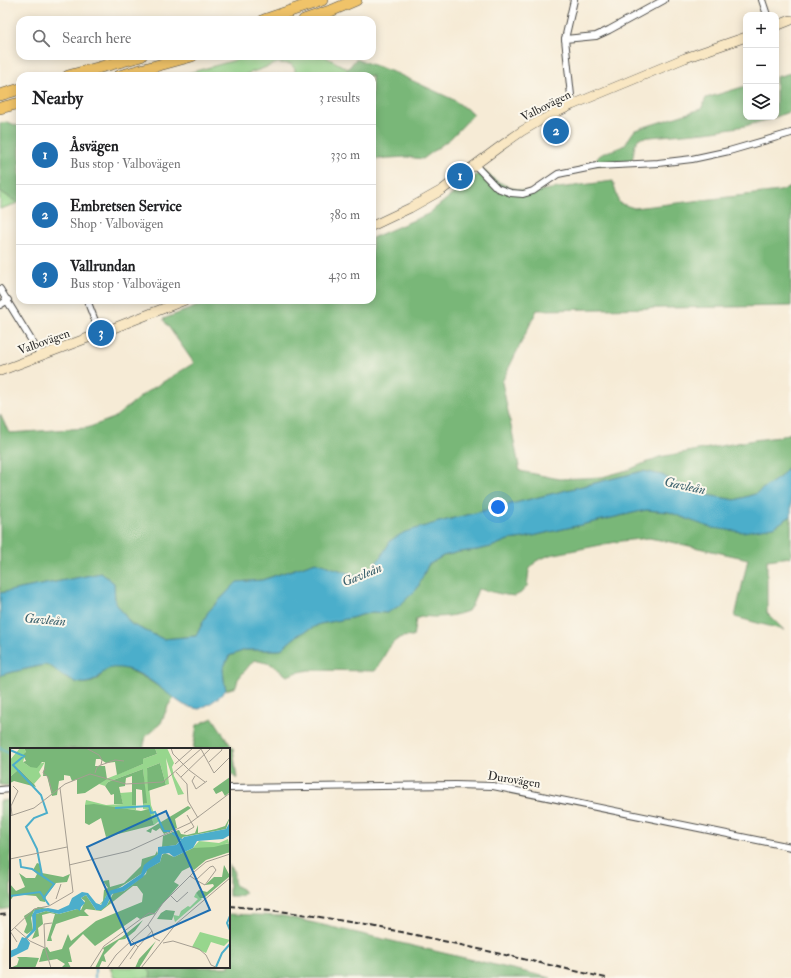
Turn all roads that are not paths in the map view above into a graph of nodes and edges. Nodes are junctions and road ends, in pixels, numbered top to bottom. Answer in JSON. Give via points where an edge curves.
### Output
{"nodes":[{"id":1,"x":322,"y":0,"type":"edge"},
{"id":2,"x":356,"y":0,"type":"edge"},
{"id":3,"x":574,"y":0,"type":"edge"},
{"id":4,"x":664,"y":0,"type":"edge"},
{"id":5,"x":762,"y":0,"type":"edge"},
{"id":6,"x":766,"y":12,"type":"edge"},
{"id":7,"x":276,"y":16,"type":"edge"},
{"id":8,"x":316,"y":16,"type":"edge"},
{"id":9,"x":791,"y":20,"type":"edge"},
{"id":10,"x":779,"y":25,"type":"edge"},
{"id":11,"x":743,"y":38,"type":"edge"},
{"id":12,"x":565,"y":39,"type":"junction"},
{"id":13,"x":126,"y":60,"type":"edge"},
{"id":14,"x":177,"y":60,"type":"edge"},
{"id":15,"x":83,"y":72,"type":"edge"},
{"id":16,"x":134,"y":72,"type":"edge"},
{"id":17,"x":16,"y":90,"type":"edge"},
{"id":18,"x":0,"y":95,"type":"edge"},
{"id":19,"x":16,"y":104,"type":"edge"},
{"id":20,"x":572,"y":105,"type":"junction"},
{"id":21,"x":0,"y":108,"type":"edge"},
{"id":22,"x":791,"y":133,"type":"edge"},
{"id":23,"x":475,"y":165,"type":"junction"},
{"id":24,"x":376,"y":224,"type":"edge"},
{"id":25,"x":0,"y":289,"type":"edge"},
{"id":26,"x":8,"y":300,"type":"junction"},
{"id":27,"x":89,"y":304,"type":"edge"},
{"id":28,"x":175,"y":304,"type":"edge"},
{"id":29,"x":0,"y":305,"type":"edge"},
{"id":30,"x":100,"y":334,"type":"junction"},
{"id":31,"x":41,"y":356,"type":"junction"},
{"id":32,"x":0,"y":371,"type":"edge"},
{"id":33,"x":230,"y":788,"type":"edge"},
{"id":34,"x":10,"y":789,"type":"edge"},
{"id":35,"x":0,"y":790,"type":"edge"},
{"id":36,"x":791,"y":847,"type":"edge"}],
"edges":[{"from":1,"to":7,"type":"highway"},
{"from":2,"to":8,"type":"highway"},
{"from":3,"to":12,"type":"street"},
{"from":4,"to":12,"type":"street","via":[[596,36]]},
{"from":5,"to":6,"type":"street"},
{"from":9,"to":10,"type":"main road"},
{"from":11,"to":20,"type":"main road","name":"Valbovägen","via":[[685,58]]},
{"from":12,"to":20,"type":"street"},
{"from":13,"to":15,"type":"highway"},
{"from":14,"to":16,"type":"highway"},
{"from":17,"to":18,"type":"highway"},
{"from":19,"to":21,"type":"highway"},
{"from":20,"to":23,"type":"main road","name":"Valbovägen","via":[[522,131]]},
{"from":22,"to":23,"type":"street","via":[[692,159],[597,166],[558,174],[533,191],[523,194],[497,188]]},
{"from":23,"to":24,"type":"main road","name":"Valbovägen","via":[[442,190]]},
{"from":25,"to":26,"type":"street"},
{"from":26,"to":29,"type":"street"},
{"from":26,"to":31,"type":"street"},
{"from":27,"to":30,"type":"street"},
{"from":28,"to":30,"type":"main road","name":"Valbovägen"},
{"from":30,"to":31,"type":"main road","name":"Valbovägen"},
{"from":31,"to":32,"type":"main road","name":"Valbovägen"},
{"from":33,"to":36,"type":"street","name":"Durovägen","via":[[493,786]]},
{"from":34,"to":35,"type":"street"}]}
